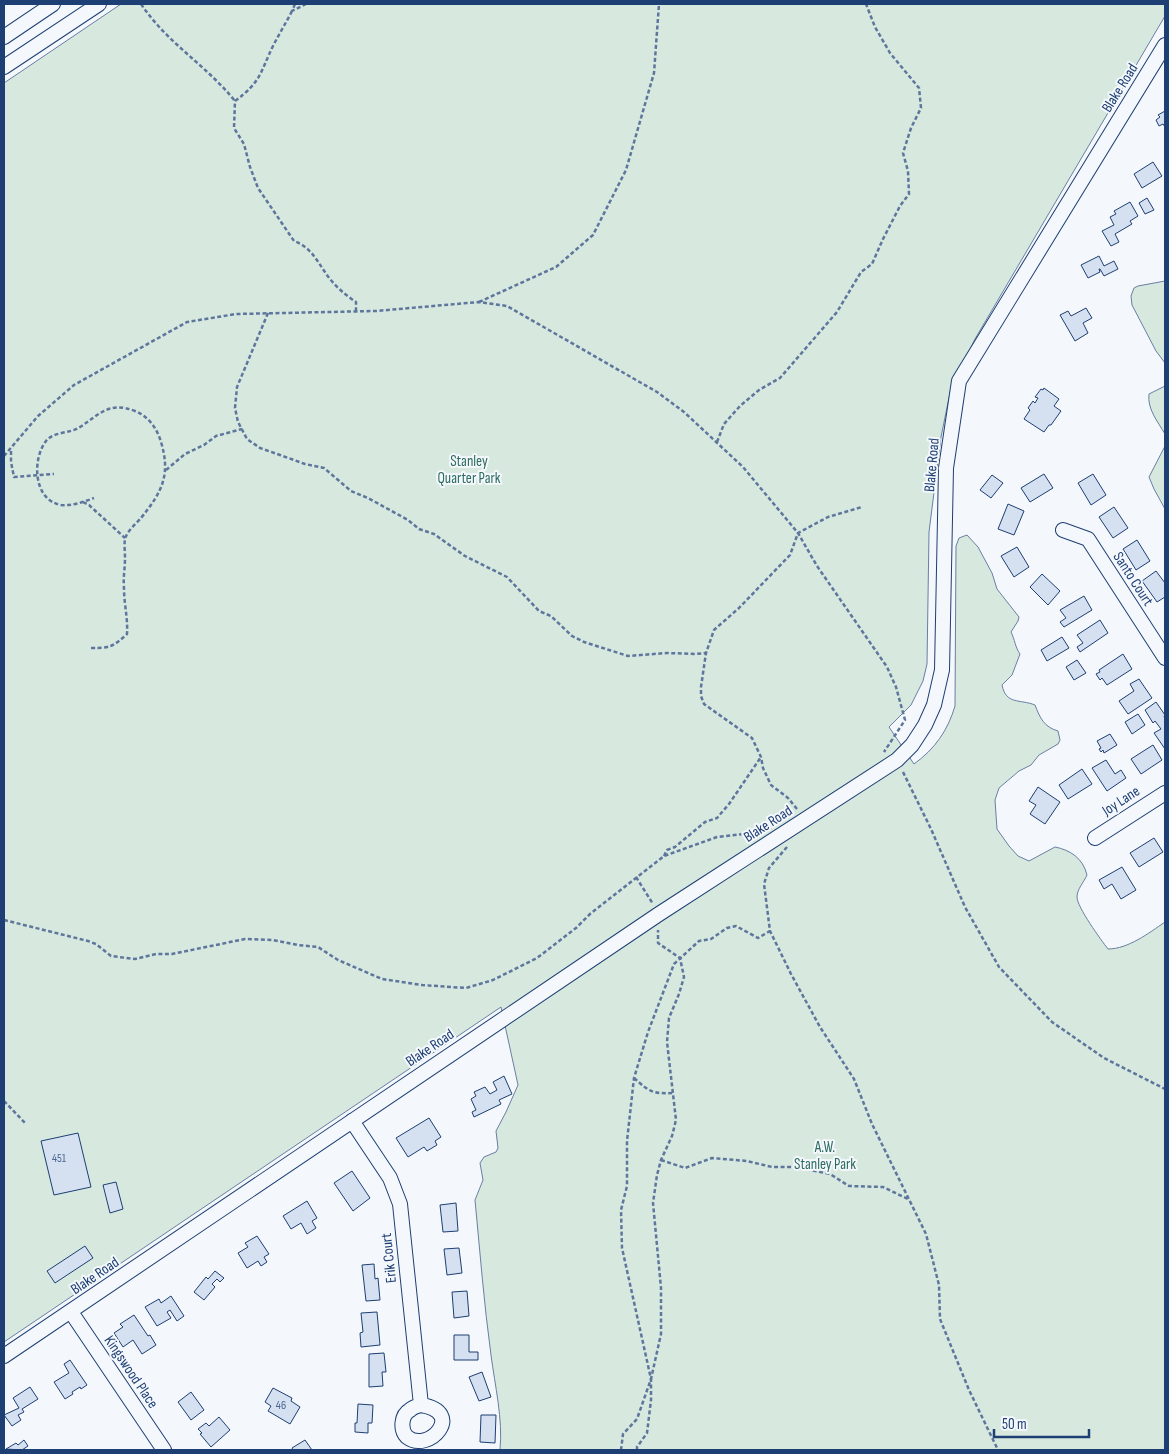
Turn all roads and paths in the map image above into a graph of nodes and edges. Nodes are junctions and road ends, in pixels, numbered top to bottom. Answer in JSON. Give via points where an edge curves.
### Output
{"nodes":[{"id":1,"x":53,"y":4,"type":"edge"},
{"id":2,"x":99,"y":4,"type":"edge"},
{"id":3,"x":140,"y":4,"type":"edge"},
{"id":4,"x":295,"y":4,"type":"edge"},
{"id":5,"x":306,"y":4,"type":"edge"},
{"id":6,"x":659,"y":4,"type":"edge"},
{"id":7,"x":866,"y":4,"type":"edge"},
{"id":8,"x":292,"y":11,"type":"junction"},
{"id":9,"x":4,"y":37,"type":"edge"},
{"id":10,"x":1165,"y":45,"type":"edge"},
{"id":11,"x":4,"y":68,"type":"edge"},
{"id":12,"x":235,"y":101,"type":"junction"},
{"id":13,"x":479,"y":302,"type":"junction"},
{"id":14,"x":356,"y":312,"type":"junction"},
{"id":15,"x":268,"y":313,"type":"junction"},
{"id":16,"x":242,"y":429,"type":"junction"},
{"id":17,"x":718,"y":442,"type":"junction"},
{"id":18,"x":10,"y":449,"type":"junction"},
{"id":19,"x":4,"y":456,"type":"edge"},
{"id":20,"x":166,"y":470,"type":"junction"},
{"id":21,"x":54,"y":474,"type":"dead end"},
{"id":22,"x":37,"y":475,"type":"junction"},
{"id":23,"x":94,"y":498,"type":"dead end"},
{"id":24,"x":83,"y":502,"type":"junction"},
{"id":25,"x":862,"y":507,"type":"dead end"},
{"id":26,"x":1063,"y":530,"type":"dead end"},
{"id":27,"x":798,"y":533,"type":"junction"},
{"id":28,"x":126,"y":538,"type":"junction"},
{"id":29,"x":91,"y":648,"type":"dead end"},
{"id":30,"x":706,"y":653,"type":"junction"},
{"id":31,"x":1165,"y":658,"type":"edge"},
{"id":32,"x":883,"y":754,"type":"dead end"},
{"id":33,"x":761,"y":756,"type":"junction"},
{"id":34,"x":897,"y":760,"type":"junction"},
{"id":35,"x":1165,"y":793,"type":"edge"},
{"id":36,"x":766,"y":831,"type":"dead end"},
{"id":37,"x":791,"y":836,"type":"junction"},
{"id":38,"x":1095,"y":838,"type":"dead end"},
{"id":39,"x":664,"y":856,"type":"junction"},
{"id":40,"x":636,"y":877,"type":"junction"},
{"id":41,"x":659,"y":914,"type":"junction"},
{"id":42,"x":4,"y":920,"type":"edge"},
{"id":43,"x":770,"y":931,"type":"junction"},
{"id":44,"x":680,"y":958,"type":"junction"},
{"id":45,"x":634,"y":1078,"type":"junction"},
{"id":46,"x":1165,"y":1089,"type":"edge"},
{"id":47,"x":674,"y":1092,"type":"junction"},
{"id":48,"x":4,"y":1101,"type":"edge"},
{"id":49,"x":352,"y":1121,"type":"junction"},
{"id":50,"x":26,"y":1124,"type":"dead end"},
{"id":51,"x":660,"y":1160,"type":"junction"},
{"id":52,"x":910,"y":1200,"type":"junction"},
{"id":53,"x":70,"y":1312,"type":"junction"},
{"id":54,"x":4,"y":1356,"type":"edge"},
{"id":55,"x":651,"y":1379,"type":"junction"},
{"id":56,"x":420,"y":1405,"type":"dead end"},
{"id":57,"x":164,"y":1450,"type":"edge"},
{"id":58,"x":621,"y":1450,"type":"edge"},
{"id":59,"x":638,"y":1450,"type":"edge"},
{"id":60,"x":998,"y":1450,"type":"edge"}],
"edges":[{"from":1,"to":9,"type":"street"},
{"from":2,"to":11,"type":"street"},
{"from":3,"to":12,"type":"path","via":[[159,28],[220,82]]},
{"from":4,"to":8,"type":"path"},
{"from":5,"to":8,"type":"path"},
{"from":6,"to":13,"type":"path","via":[[654,73],[626,170],[592,235],[556,267]]},
{"from":7,"to":17,"type":"path","via":[[890,53],[919,88],[921,108],[910,128],[903,153],[909,194],[872,264],[861,272],[837,312],[780,378],[758,390],[740,406],[724,424]]},
{"from":8,"to":12,"type":"path","via":[[260,78]]},
{"from":10,"to":34,"type":"street","name":"Blake Road","via":[[959,381],[946,468],[942,670],[934,705],[925,725]]},
{"from":12,"to":14,"type":"path","via":[[234,128],[244,144],[258,188],[294,241],[312,252],[327,276],[356,302]]},
{"from":13,"to":14,"type":"path"},
{"from":13,"to":17,"type":"path","via":[[507,306],[656,392]]},
{"from":14,"to":15,"type":"path"},
{"from":15,"to":16,"type":"path","via":[[236,387],[235,408]]},
{"from":15,"to":18,"type":"path","via":[[236,314],[187,322],[74,385],[38,416]]},
{"from":16,"to":20,"type":"path","via":[[216,436],[184,454]]},
{"from":16,"to":30,"type":"path","via":[[247,439],[260,448],[324,468],[351,491],[507,577],[539,611],[551,616],[577,639],[628,656]]},
{"from":17,"to":27,"type":"path"},
{"from":18,"to":19,"type":"path"},
{"from":18,"to":22,"type":"path","via":[[14,477]]},
{"from":20,"to":22,"type":"path","via":[[161,440],[152,424],[138,412],[116,407],[100,412],[75,430],[50,438],[42,448]]},
{"from":20,"to":28,"type":"path","via":[[160,489]]},
{"from":21,"to":22,"type":"path"},
{"from":22,"to":24,"type":"path","via":[[41,489],[51,500],[59,504]]},
{"from":23,"to":24,"type":"path"},
{"from":24,"to":28,"type":"path"},
{"from":25,"to":27,"type":"path","via":[[828,517]]},
{"from":26,"to":31,"type":"street","name":"Santo Court","via":[[1088,539]]},
{"from":27,"to":30,"type":"path","via":[[790,555],[714,630]]},
{"from":27,"to":32,"type":"path","via":[[892,676],[905,720]]},
{"from":28,"to":29,"type":"path","via":[[124,588],[127,634],[116,645]]},
{"from":30,"to":33,"type":"path","via":[[701,686],[704,704],[752,738]]},
{"from":33,"to":37,"type":"path","via":[[771,785],[802,814]]},
{"from":33,"to":39,"type":"path","via":[[717,818],[706,822],[667,850]]},
{"from":34,"to":37,"type":"street","name":"Blake Road"},
{"from":34,"to":46,"type":"path","via":[[932,829],[965,907],[999,967],[1052,1022],[1104,1058]]},
{"from":35,"to":38,"type":"street","name":"Joy Lane"},
{"from":36,"to":39,"type":"path","via":[[717,837]]},
{"from":37,"to":41,"type":"street","name":"Blake Road"},
{"from":37,"to":43,"type":"path","via":[[769,868],[764,884]]},
{"from":39,"to":40,"type":"path"},
{"from":40,"to":41,"type":"path"},
{"from":40,"to":42,"type":"path","via":[[537,958],[492,980],[466,988],[382,978],[338,960],[318,947],[273,940],[245,939],[135,959],[111,956],[88,941]]},
{"from":41,"to":44,"type":"path","via":[[658,943]]},
{"from":41,"to":49,"type":"street","name":"Blake Road"},
{"from":43,"to":44,"type":"path","via":[[758,938],[736,926],[727,928],[711,939],[699,941]]},
{"from":43,"to":52,"type":"path","via":[[820,1027],[854,1079],[872,1124]]},
{"from":44,"to":45,"type":"path","via":[[674,964]]},
{"from":44,"to":47,"type":"path","via":[[684,976],[669,1018],[667,1042]]},
{"from":45,"to":47,"type":"path","via":[[657,1094]]},
{"from":45,"to":55,"type":"path","via":[[627,1141],[627,1186],[621,1210],[622,1248]]},
{"from":47,"to":51,"type":"path","via":[[676,1120]]},
{"from":48,"to":50,"type":"path"},
{"from":49,"to":53,"type":"street","name":"Blake Road"},
{"from":49,"to":56,"type":"street","name":"Erik Court","via":[[390,1178],[400,1204]]},
{"from":51,"to":52,"type":"path","via":[[685,1168],[712,1158],[795,1167],[830,1174],[849,1186],[883,1188]]},
{"from":51,"to":55,"type":"path","via":[[653,1203],[660,1264],[661,1334]]},
{"from":52,"to":60,"type":"path","via":[[926,1234],[940,1285],[940,1320]]},
{"from":53,"to":54,"type":"street","name":"Blake Road"},
{"from":53,"to":57,"type":"street","name":"Kingswood Place"},
{"from":55,"to":58,"type":"path","via":[[637,1419],[624,1434]]},
{"from":55,"to":59,"type":"path","via":[[647,1432]]}]}
